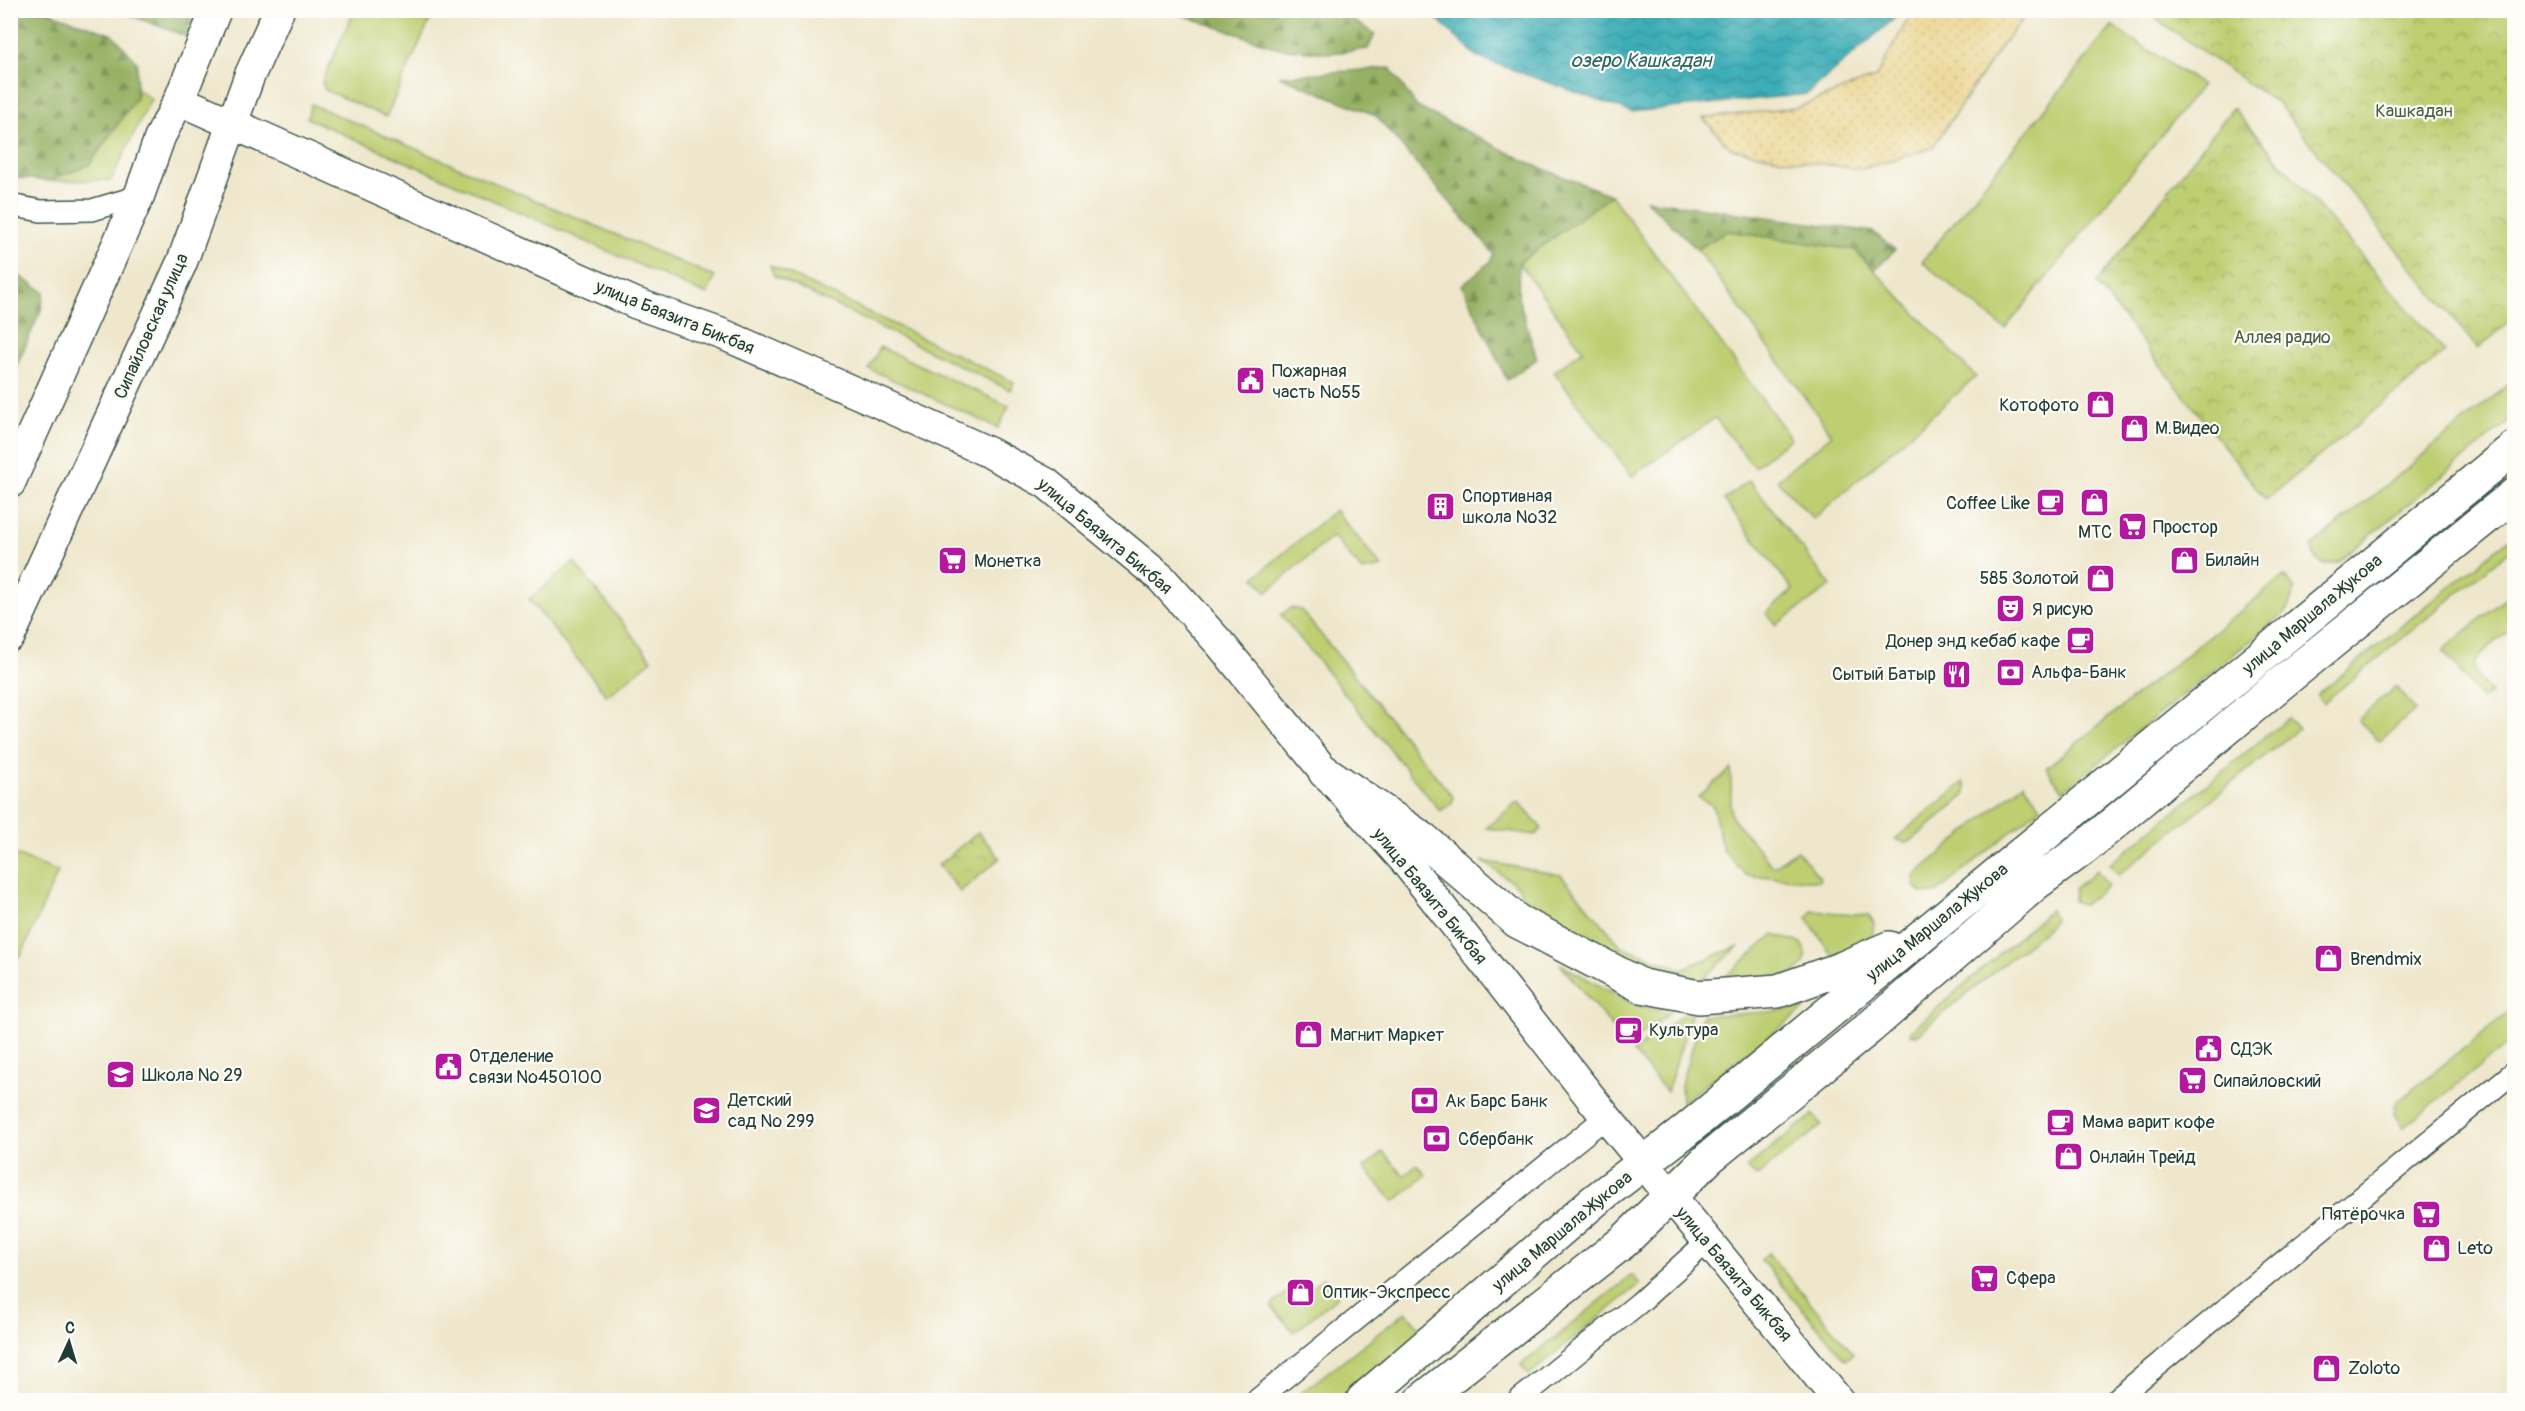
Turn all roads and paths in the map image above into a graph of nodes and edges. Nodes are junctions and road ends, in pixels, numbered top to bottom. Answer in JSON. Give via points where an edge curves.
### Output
{"nodes":[{"id":1,"x":216,"y":10,"type":"edge"},
{"id":2,"x":279,"y":10,"type":"edge"},
{"id":3,"x":179,"y":100,"type":"junction"},
{"id":4,"x":233,"y":123,"type":"junction"},
{"id":5,"x":139,"y":196,"type":"junction"},
{"id":6,"x":10,"y":205,"type":"edge"},
{"id":7,"x":2514,"y":448,"type":"edge"},
{"id":8,"x":10,"y":483,"type":"edge"},
{"id":9,"x":2514,"y":495,"type":"edge"},
{"id":10,"x":10,"y":636,"type":"edge"},
{"id":11,"x":1325,"y":772,"type":"junction"},
{"id":12,"x":1922,"y":934,"type":"junction"},
{"id":13,"x":2514,"y":1072,"type":"edge"},
{"id":14,"x":1606,"y":1117,"type":"junction"},
{"id":15,"x":1644,"y":1162,"type":"junction"},
{"id":16,"x":1670,"y":1196,"type":"junction"},
{"id":17,"x":1708,"y":1241,"type":"junction"},
{"id":18,"x":1257,"y":1401,"type":"edge"},
{"id":19,"x":1363,"y":1401,"type":"edge"},
{"id":20,"x":1422,"y":1401,"type":"edge"},
{"id":21,"x":1519,"y":1401,"type":"edge"},
{"id":22,"x":1838,"y":1401,"type":"edge"},
{"id":23,"x":2115,"y":1401,"type":"edge"}],
"edges":[{"from":1,"to":3,"type":"main road"},
{"from":2,"to":4,"type":"main road","name":"Сипайловская улица"},
{"from":3,"to":4,"type":"main road","name":"улица Баязита Бикбая"},
{"from":3,"to":5,"type":"main road","via":[[160,136]]},
{"from":4,"to":10,"type":"main road","name":"Сипайловская улица","via":[[182,262]]},
{"from":4,"to":11,"type":"main road","name":"улица Баязита Бикбая","via":[[635,303],[722,334],[875,401],[1046,483],[1161,578]]},
{"from":5,"to":6,"type":"street","via":[[92,210],[41,211]]},
{"from":5,"to":8,"type":"main road"},
{"from":7,"to":12,"type":"main road","name":"улица Маршала Жукова"},
{"from":9,"to":16,"type":"main road","name":"улица Маршала Жукова","via":[[2035,884],[1869,1028],[1709,1158]]},
{"from":11,"to":12,"type":"main road","via":[[1423,839],[1517,921],[1642,986],[1699,997],[1778,991]]},
{"from":11,"to":14,"type":"main road","name":"улица Баязита Бикбая","via":[[1405,861]]},
{"from":12,"to":15,"type":"main road","name":"улица Маршала Жукова"},
{"from":13,"to":23,"type":"street"},
{"from":14,"to":15,"type":"main road","name":"улица Баязита Бикбая"},
{"from":14,"to":18,"type":"street"},
{"from":15,"to":16,"type":"main road","name":"улица Баязита Бикбая"},
{"from":15,"to":19,"type":"main road","name":"улица Маршала Жукова"},
{"from":16,"to":17,"type":"main road","name":"улица Баязита Бикбая"},
{"from":16,"to":20,"type":"main road","name":"улица Маршала Жукова","via":[[1623,1242]]},
{"from":17,"to":21,"type":"street"},
{"from":17,"to":22,"type":"main road","name":"улица Баязита Бикбая"}]}
